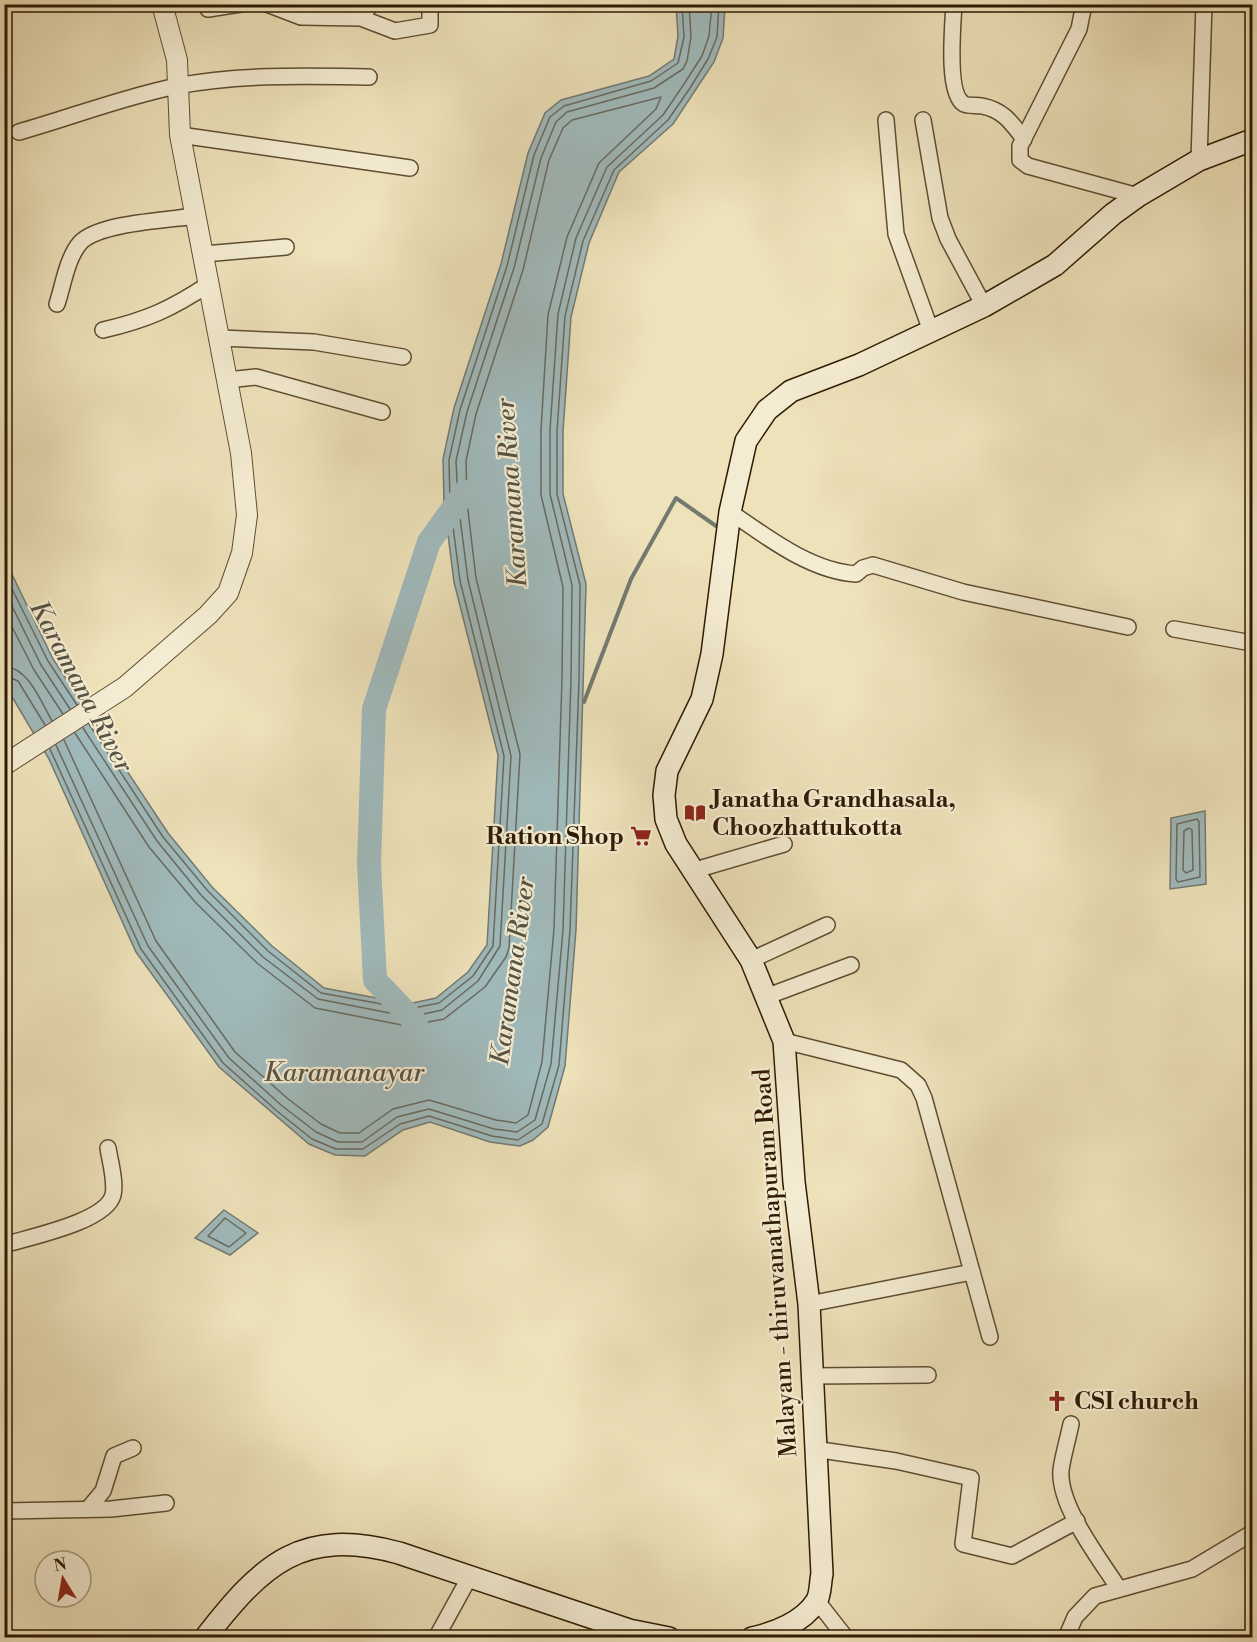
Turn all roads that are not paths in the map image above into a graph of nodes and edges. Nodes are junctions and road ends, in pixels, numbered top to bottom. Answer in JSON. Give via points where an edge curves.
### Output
{"nodes":[{"id":1,"x":162,"y":4,"type":"edge"},
{"id":2,"x":207,"y":4,"type":"edge"},
{"id":3,"x":240,"y":4,"type":"edge"},
{"id":4,"x":267,"y":4,"type":"edge"},
{"id":5,"x":371,"y":4,"type":"edge"},
{"id":6,"x":430,"y":4,"type":"edge"},
{"id":7,"x":954,"y":4,"type":"edge"},
{"id":8,"x":1084,"y":4,"type":"edge"},
{"id":9,"x":1204,"y":4,"type":"edge"},
{"id":10,"x":362,"y":18,"type":"junction"},
{"id":11,"x":369,"y":77,"type":"dead end"},
{"id":12,"x":179,"y":86,"type":"junction"},
{"id":13,"x":886,"y":120,"type":"dead end"},
{"id":14,"x":923,"y":120,"type":"dead end"},
{"id":15,"x":19,"y":132,"type":"dead end"},
{"id":16,"x":180,"y":135,"type":"junction"},
{"id":17,"x":1024,"y":139,"type":"junction"},
{"id":18,"x":1252,"y":140,"type":"edge"},
{"id":19,"x":1199,"y":160,"type":"junction"},
{"id":20,"x":410,"y":168,"type":"dead end"},
{"id":21,"x":1138,"y":196,"type":"junction"},
{"id":22,"x":196,"y":216,"type":"junction"},
{"id":23,"x":286,"y":247,"type":"dead end"},
{"id":24,"x":204,"y":254,"type":"junction"},
{"id":25,"x":209,"y":284,"type":"junction"},
{"id":26,"x":57,"y":304,"type":"dead end"},
{"id":27,"x":984,"y":306,"type":"junction"},
{"id":28,"x":103,"y":330,"type":"dead end"},
{"id":29,"x":931,"y":331,"type":"junction"},
{"id":30,"x":220,"y":338,"type":"junction"},
{"id":31,"x":403,"y":357,"type":"dead end"},
{"id":32,"x":227,"y":380,"type":"junction"},
{"id":33,"x":382,"y":412,"type":"dead end"},
{"id":34,"x":730,"y":512,"type":"junction"},
{"id":35,"x":1128,"y":627,"type":"dead end"},
{"id":36,"x":1174,"y":629,"type":"dead end"},
{"id":37,"x":1252,"y":643,"type":"edge"},
{"id":38,"x":4,"y":765,"type":"edge"},
{"id":39,"x":784,"y":844,"type":"dead end"},
{"id":40,"x":692,"y":871,"type":"junction"},
{"id":41,"x":827,"y":925,"type":"dead end"},
{"id":42,"x":751,"y":960,"type":"junction"},
{"id":43,"x":851,"y":965,"type":"dead end"},
{"id":44,"x":768,"y":996,"type":"junction"},
{"id":45,"x":784,"y":1041,"type":"junction"},
{"id":46,"x":108,"y":1148,"type":"dead end"},
{"id":47,"x":4,"y":1245,"type":"edge"},
{"id":48,"x":972,"y":1272,"type":"junction"},
{"id":49,"x":809,"y":1304,"type":"junction"},
{"id":50,"x":990,"y":1337,"type":"dead end"},
{"id":51,"x":928,"y":1375,"type":"dead end"},
{"id":52,"x":811,"y":1376,"type":"junction"},
{"id":53,"x":1071,"y":1424,"type":"dead end"},
{"id":54,"x":133,"y":1448,"type":"dead end"},
{"id":55,"x":814,"y":1449,"type":"junction"},
{"id":56,"x":166,"y":1503,"type":"dead end"},
{"id":57,"x":88,"y":1509,"type":"junction"},
{"id":58,"x":4,"y":1510,"type":"edge"},
{"id":59,"x":1077,"y":1521,"type":"junction"},
{"id":60,"x":1252,"y":1533,"type":"edge"},
{"id":61,"x":469,"y":1578,"type":"junction"},
{"id":62,"x":1119,"y":1589,"type":"junction"},
{"id":63,"x":817,"y":1600,"type":"junction"},
{"id":64,"x":206,"y":1638,"type":"edge"},
{"id":65,"x":436,"y":1638,"type":"edge"},
{"id":66,"x":669,"y":1638,"type":"edge"},
{"id":67,"x":752,"y":1638,"type":"edge"},
{"id":68,"x":846,"y":1638,"type":"edge"},
{"id":69,"x":1066,"y":1638,"type":"edge"}],
"edges":[{"from":1,"to":12,"type":"street","via":[[177,60]]},
{"from":2,"to":3,"type":"street","via":[[208,9]]},
{"from":4,"to":10,"type":"street","via":[[301,17]]},
{"from":5,"to":10,"type":"street"},
{"from":6,"to":10,"type":"street","via":[[430,25],[395,31]]},
{"from":7,"to":17,"type":"street","via":[[956,96],[964,104],[996,109]]},
{"from":8,"to":17,"type":"street","via":[[1078,29]]},
{"from":9,"to":19,"type":"street"},
{"from":11,"to":12,"type":"street","via":[[284,76]]},
{"from":12,"to":15,"type":"street","via":[[119,99]]},
{"from":12,"to":16,"type":"street"},
{"from":13,"to":29,"type":"street","via":[[896,234]]},
{"from":14,"to":27,"type":"street","via":[[940,218]]},
{"from":16,"to":20,"type":"street"},
{"from":16,"to":22,"type":"street"},
{"from":17,"to":21,"type":"street","via":[[1022,164]]},
{"from":18,"to":19,"type":"main road","name":"Malayam - thiruvanathapuram Road"},
{"from":19,"to":21,"type":"main road","name":"Malayam - thiruvanathapuram Road"},
{"from":21,"to":27,"type":"main road","name":"Malayam - thiruvanathapuram Road","via":[[1055,265]]},
{"from":22,"to":24,"type":"street"},
{"from":22,"to":26,"type":"street","via":[[128,226],[87,237],[71,260]]},
{"from":23,"to":24,"type":"street"},
{"from":24,"to":25,"type":"street"},
{"from":25,"to":28,"type":"street","via":[[142,321]]},
{"from":25,"to":30,"type":"street"},
{"from":27,"to":29,"type":"main road","name":"Malayam - thiruvanathapuram Road"},
{"from":29,"to":34,"type":"main road","name":"Malayam - thiruvanathapuram Road","via":[[859,365],[799,387],[766,410],[746,441]]},
{"from":30,"to":31,"type":"street","via":[[314,342]]},
{"from":30,"to":32,"type":"street"},
{"from":32,"to":33,"type":"street","via":[[256,377]]},
{"from":32,"to":38,"type":"street","via":[[241,453],[247,515],[242,553],[228,593],[125,687]]},
{"from":34,"to":35,"type":"street","via":[[782,547],[844,573],[856,574],[873,565],[963,592]]},
{"from":34,"to":40,"type":"main road","name":"Malayam - thiruvanathapuram Road","via":[[712,654],[698,707],[667,771],[664,795],[666,819]]},
{"from":36,"to":37,"type":"street"},
{"from":39,"to":40,"type":"street"},
{"from":40,"to":42,"type":"main road","name":"Malayam - thiruvanathapuram Road"},
{"from":41,"to":42,"type":"street"},
{"from":42,"to":44,"type":"main road","name":"Malayam - thiruvanathapuram Road"},
{"from":43,"to":44,"type":"street"},
{"from":44,"to":45,"type":"main road","name":"Malayam - thiruvanathapuram Road"},
{"from":45,"to":48,"type":"street","via":[[901,1070],[918,1085]]},
{"from":45,"to":49,"type":"main road","name":"Malayam - thiruvanathapuram Road","via":[[794,1182]]},
{"from":46,"to":47,"type":"street","via":[[114,1194],[106,1208],[84,1220]]},
{"from":48,"to":49,"type":"street"},
{"from":48,"to":50,"type":"street"},
{"from":49,"to":52,"type":"main road","name":"Malayam - thiruvanathapuram Road"},
{"from":51,"to":52,"type":"street"},
{"from":52,"to":55,"type":"main road","name":"Malayam - thiruvanathapuram Road"},
{"from":53,"to":59,"type":"street","via":[[1061,1472],[1065,1494]]},
{"from":54,"to":57,"type":"street","via":[[114,1456],[103,1491]]},
{"from":55,"to":59,"type":"street","via":[[896,1461],[971,1478],[963,1544],[1012,1556]]},
{"from":55,"to":63,"type":"main road","name":"Malayam - thiruvanathapuram Road","via":[[822,1574]]},
{"from":56,"to":57,"type":"street"},
{"from":57,"to":58,"type":"street"},
{"from":59,"to":62,"type":"street"},
{"from":60,"to":62,"type":"street","via":[[1192,1569]]},
{"from":61,"to":64,"type":"main road","via":[[365,1544],[328,1544],[300,1551],[274,1565],[223,1615]]},
{"from":61,"to":65,"type":"street"},
{"from":61,"to":66,"type":"main road","via":[[629,1630]]},
{"from":62,"to":69,"type":"street","via":[[1095,1596],[1075,1617]]},
{"from":63,"to":67,"type":"main road","via":[[800,1618]]},
{"from":63,"to":68,"type":"street"}]}
